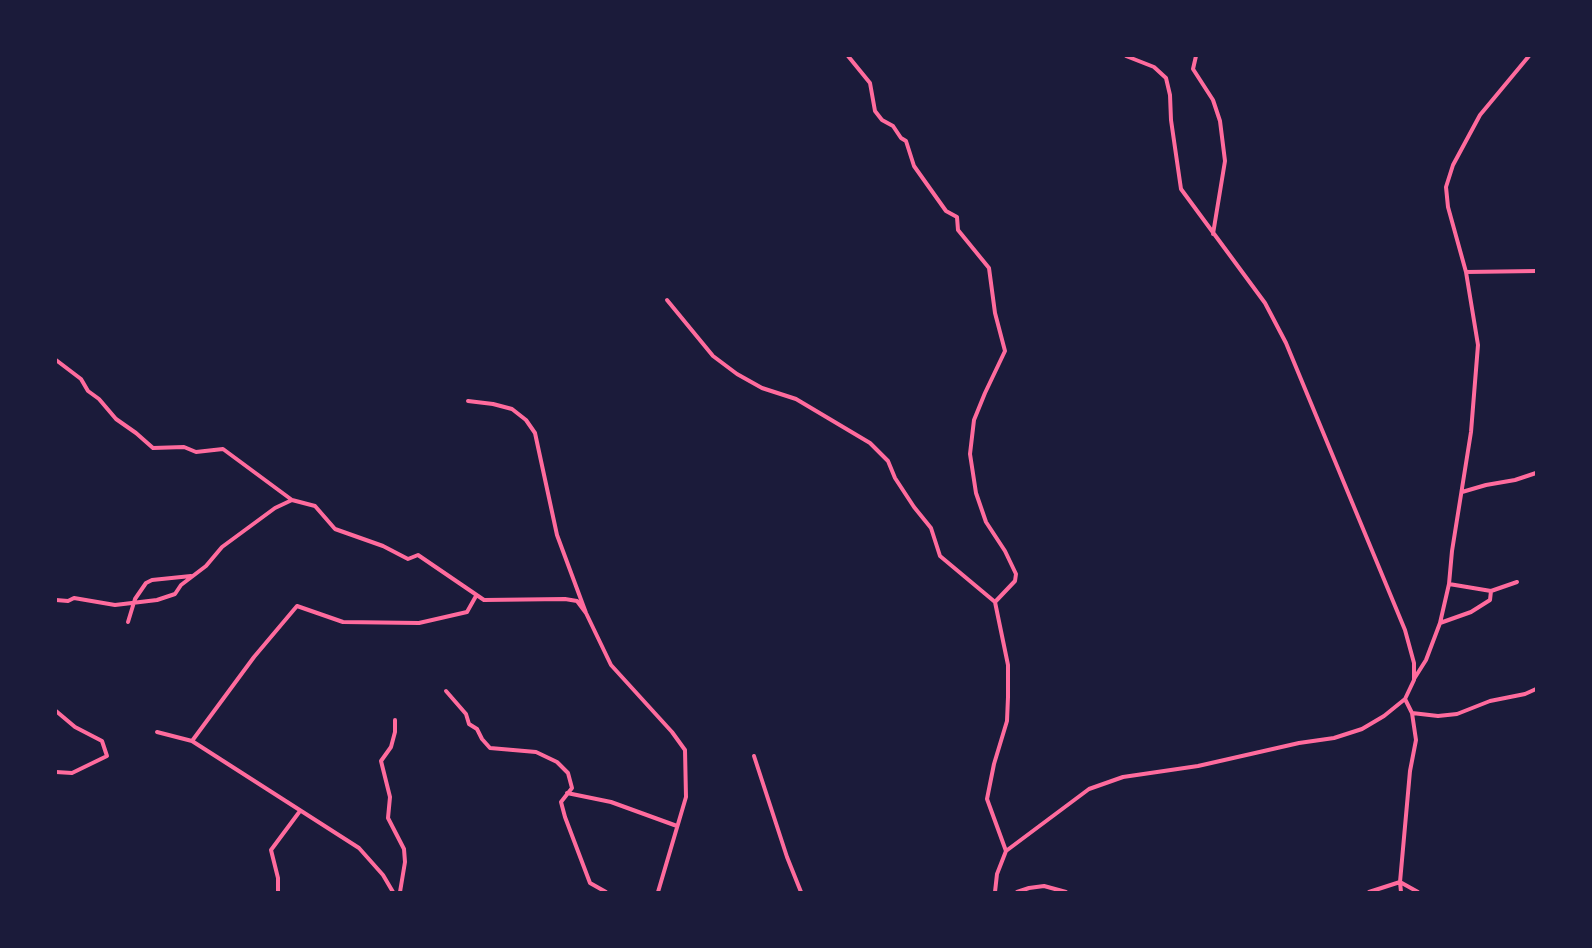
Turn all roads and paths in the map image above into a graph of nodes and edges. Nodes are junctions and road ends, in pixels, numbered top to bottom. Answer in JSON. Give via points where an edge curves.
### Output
{"nodes":[{"id":1,"x":848,"y":56,"type":"edge"},
{"id":2,"x":1126,"y":56,"type":"edge"},
{"id":3,"x":1196,"y":56,"type":"edge"},
{"id":4,"x":1529,"y":56,"type":"edge"},
{"id":5,"x":1213,"y":234,"type":"junction"},
{"id":6,"x":1536,"y":271,"type":"edge"},
{"id":7,"x":1466,"y":272,"type":"junction"},
{"id":8,"x":667,"y":300,"type":"dead end"},
{"id":9,"x":56,"y":360,"type":"edge"},
{"id":10,"x":468,"y":401,"type":"dead end"},
{"id":11,"x":1536,"y":473,"type":"edge"},
{"id":12,"x":1462,"y":492,"type":"junction"},
{"id":13,"x":292,"y":500,"type":"junction"},
{"id":14,"x":192,"y":576,"type":"junction"},
{"id":15,"x":1518,"y":582,"type":"dead end"},
{"id":16,"x":1449,"y":584,"type":"junction"},
{"id":17,"x":1491,"y":591,"type":"junction"},
{"id":18,"x":476,"y":596,"type":"junction"},
{"id":19,"x":56,"y":600,"type":"edge"},
{"id":20,"x":995,"y":602,"type":"junction"},
{"id":21,"x":133,"y":604,"type":"junction"},
{"id":22,"x":586,"y":613,"type":"junction"},
{"id":23,"x":128,"y":622,"type":"dead end"},
{"id":24,"x":1440,"y":623,"type":"junction"},
{"id":25,"x":1414,"y":680,"type":"junction"},
{"id":26,"x":1536,"y":689,"type":"edge"},
{"id":27,"x":446,"y":691,"type":"dead end"},
{"id":28,"x":1405,"y":699,"type":"junction"},
{"id":29,"x":56,"y":711,"type":"edge"},
{"id":30,"x":1412,"y":713,"type":"junction"},
{"id":31,"x":395,"y":720,"type":"dead end"},
{"id":32,"x":157,"y":732,"type":"dead end"},
{"id":33,"x":192,"y":741,"type":"junction"},
{"id":34,"x":754,"y":756,"type":"dead end"},
{"id":35,"x":56,"y":772,"type":"edge"},
{"id":36,"x":567,"y":794,"type":"junction"},
{"id":37,"x":300,"y":811,"type":"junction"},
{"id":38,"x":677,"y":826,"type":"junction"},
{"id":39,"x":1006,"y":851,"type":"junction"},
{"id":40,"x":1400,"y":882,"type":"junction"},
{"id":41,"x":278,"y":892,"type":"edge"},
{"id":42,"x":393,"y":892,"type":"edge"},
{"id":43,"x":400,"y":892,"type":"edge"},
{"id":44,"x":606,"y":892,"type":"edge"},
{"id":45,"x":658,"y":892,"type":"edge"},
{"id":46,"x":801,"y":892,"type":"edge"},
{"id":47,"x":995,"y":892,"type":"edge"},
{"id":48,"x":1017,"y":892,"type":"edge"},
{"id":49,"x":1066,"y":892,"type":"edge"},
{"id":50,"x":1369,"y":892,"type":"edge"},
{"id":51,"x":1401,"y":892,"type":"edge"},
{"id":52,"x":1418,"y":892,"type":"edge"}],
"edges":[{"from":1,"to":20,"type":"street","via":[[870,83],[882,120],[906,141],[914,166],[946,211],[957,217],[958,230],[990,268],[995,313],[1005,351],[974,420],[970,454],[976,493],[986,522],[1016,574],[1015,581]]},
{"from":2,"to":5,"type":"street","via":[[1154,67],[1166,78],[1181,189]]},
{"from":3,"to":5,"type":"street","via":[[1193,69],[1213,100],[1225,161]]},
{"from":4,"to":7,"type":"street","via":[[1480,114],[1453,165],[1446,188]]},
{"from":5,"to":25,"type":"street","via":[[1265,303],[1287,343],[1405,630],[1414,663]]},
{"from":6,"to":7,"type":"street"},
{"from":7,"to":12,"type":"street","via":[[1478,345]]},
{"from":8,"to":20,"type":"street","via":[[713,356],[737,374],[762,388],[796,399],[870,443],[888,461],[895,478],[931,528],[940,556]]},
{"from":9,"to":13,"type":"street","via":[[81,379],[88,392],[116,419],[153,448],[184,447],[196,452],[223,449]]},
{"from":10,"to":22,"type":"street","via":[[512,409],[535,433],[557,535]]},
{"from":11,"to":12,"type":"street"},
{"from":12,"to":16,"type":"street"},
{"from":13,"to":14,"type":"street","via":[[222,547]]},
{"from":13,"to":18,"type":"street","via":[[315,506],[335,529],[408,559],[418,555]]},
{"from":14,"to":21,"type":"street","via":[[175,594]]},
{"from":14,"to":21,"type":"street","via":[[152,580]]},
{"from":15,"to":17,"type":"street"},
{"from":16,"to":17,"type":"street"},
{"from":16,"to":24,"type":"street"},
{"from":17,"to":24,"type":"street","via":[[1490,600],[1471,612]]},
{"from":18,"to":22,"type":"street","via":[[484,600],[565,599],[577,601]]},
{"from":18,"to":33,"type":"street","via":[[467,612],[419,623],[343,622],[297,606]]},
{"from":19,"to":21,"type":"street"},
{"from":20,"to":39,"type":"street","via":[[1008,665],[1008,697],[1007,721],[987,800]]},
{"from":21,"to":23,"type":"street"},
{"from":22,"to":38,"type":"street","via":[[611,665],[685,750],[686,796]]},
{"from":24,"to":25,"type":"street"},
{"from":25,"to":28,"type":"street"},
{"from":26,"to":30,"type":"street","via":[[1457,714]]},
{"from":27,"to":36,"type":"street","via":[[490,748],[536,752],[557,762],[567,773],[572,788]]},
{"from":28,"to":30,"type":"street"},
{"from":28,"to":39,"type":"street","via":[[1362,729],[1334,738],[1123,777],[1099,785]]},
{"from":29,"to":35,"type":"street","via":[[75,727],[102,741],[107,756],[72,773]]},
{"from":30,"to":40,"type":"street","via":[[1416,740]]},
{"from":31,"to":43,"type":"street","via":[[391,747],[381,761],[390,797],[388,818],[404,849]]},
{"from":32,"to":33,"type":"street"},
{"from":33,"to":37,"type":"street"},
{"from":34,"to":46,"type":"street"},
{"from":36,"to":38,"type":"street","via":[[611,802]]},
{"from":36,"to":44,"type":"street","via":[[561,802],[590,884]]},
{"from":37,"to":41,"type":"street","via":[[271,850]]},
{"from":37,"to":42,"type":"street","via":[[359,848]]},
{"from":38,"to":45,"type":"street"},
{"from":39,"to":47,"type":"street"},
{"from":40,"to":50,"type":"street"},
{"from":40,"to":51,"type":"street"},
{"from":40,"to":52,"type":"street"},
{"from":48,"to":49,"type":"street","via":[[1044,886]]}]}
